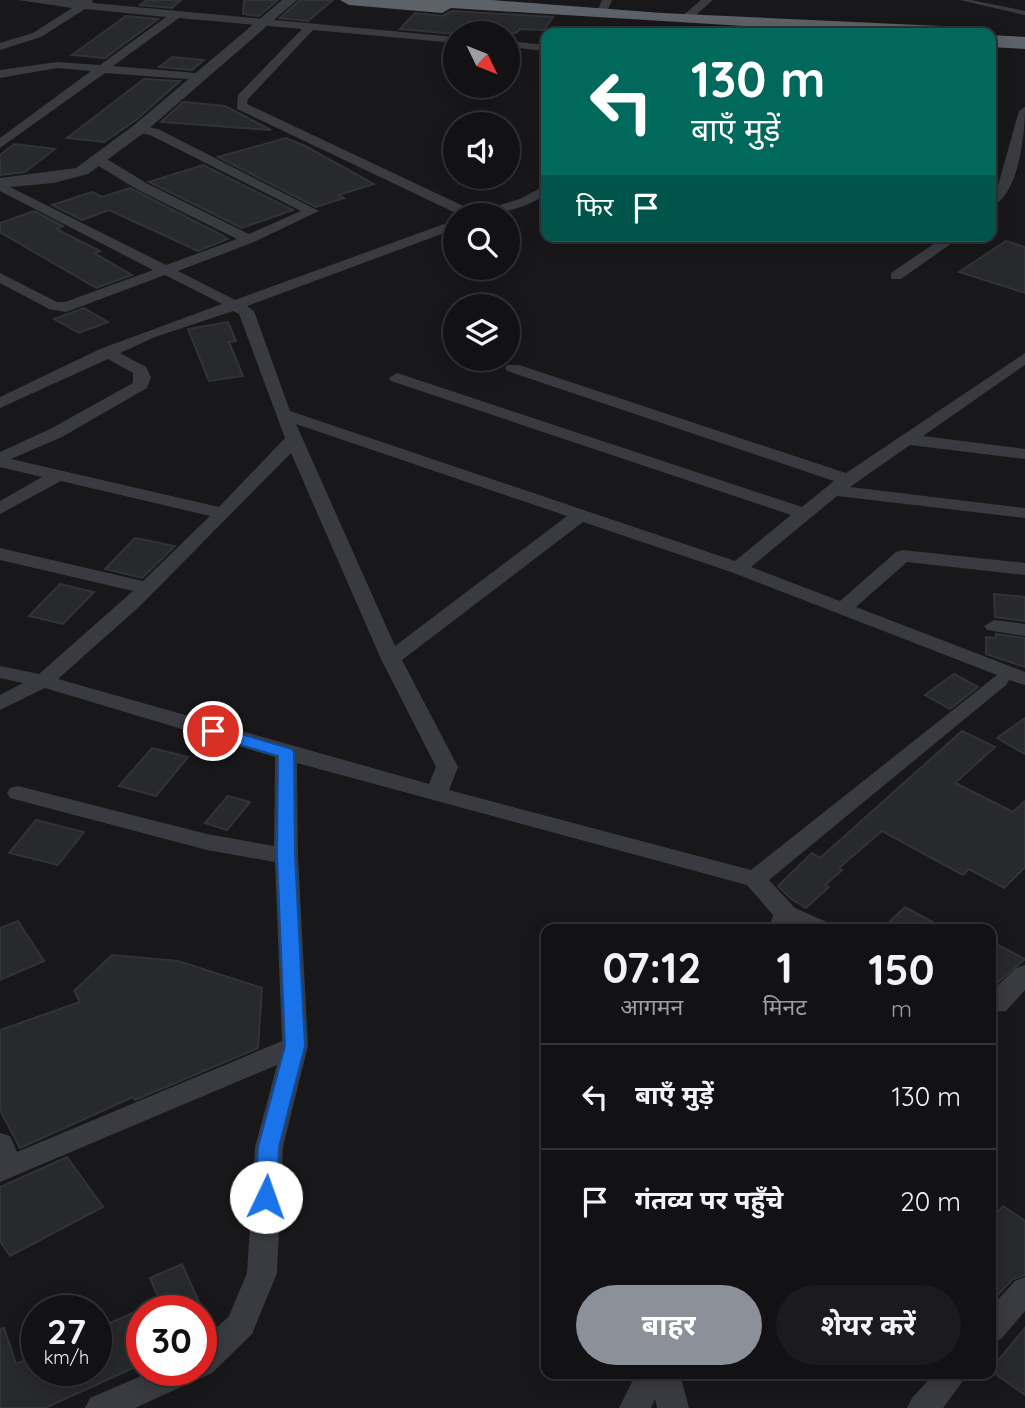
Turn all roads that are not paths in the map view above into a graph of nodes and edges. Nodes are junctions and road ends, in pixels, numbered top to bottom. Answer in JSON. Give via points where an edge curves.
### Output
{"nodes":[{"id":1,"x":23,"y":0,"type":"edge"},
{"id":2,"x":290,"y":0,"type":"edge"},
{"id":3,"x":349,"y":0,"type":"edge"},
{"id":4,"x":419,"y":0,"type":"edge"},
{"id":5,"x":708,"y":0,"type":"edge"},
{"id":6,"x":963,"y":0,"type":"edge"},
{"id":7,"x":88,"y":3,"type":"edge"},
{"id":8,"x":527,"y":4,"type":"edge"},
{"id":9,"x":604,"y":7,"type":"edge"},
{"id":10,"x":1025,"y":13,"type":"edge"},
{"id":11,"x":177,"y":14,"type":"junction"},
{"id":12,"x":685,"y":19,"type":"junction"},
{"id":13,"x":662,"y":21,"type":"junction"},
{"id":14,"x":264,"y":23,"type":"junction"},
{"id":15,"x":709,"y":23,"type":"junction"},
{"id":16,"x":310,"y":27,"type":"junction"},
{"id":17,"x":735,"y":28,"type":"edge"},
{"id":18,"x":836,"y":28,"type":"edge"},
{"id":19,"x":996,"y":35,"type":"edge"},
{"id":20,"x":1025,"y":37,"type":"edge"},
{"id":21,"x":443,"y":39,"type":"edge"},
{"id":22,"x":996,"y":41,"type":"edge"},
{"id":23,"x":1025,"y":43,"type":"edge"},
{"id":24,"x":520,"y":45,"type":"edge"},
{"id":25,"x":0,"y":47,"type":"edge"},
{"id":26,"x":541,"y":47,"type":"edge"},
{"id":27,"x":101,"y":71,"type":"junction"},
{"id":28,"x":0,"y":74,"type":"edge"},
{"id":29,"x":197,"y":77,"type":"junction"},
{"id":30,"x":1025,"y":111,"type":"edge"},
{"id":31,"x":139,"y":129,"type":"junction"},
{"id":32,"x":0,"y":144,"type":"edge"},
{"id":33,"x":97,"y":159,"type":"junction"},
{"id":34,"x":0,"y":185,"type":"edge"},
{"id":35,"x":541,"y":192,"type":"edge"},
{"id":36,"x":996,"y":197,"type":"edge"},
{"id":37,"x":446,"y":203,"type":"edge"},
{"id":38,"x":520,"y":203,"type":"edge"},
{"id":39,"x":443,"y":228,"type":"edge"},
{"id":40,"x":249,"y":239,"type":"junction"},
{"id":41,"x":946,"y":242,"type":"edge"},
{"id":42,"x":161,"y":271,"type":"junction"},
{"id":43,"x":896,"y":276,"type":"dead end"},
{"id":44,"x":0,"y":277,"type":"edge"},
{"id":45,"x":235,"y":306,"type":"junction"},
{"id":46,"x":106,"y":352,"type":"junction"},
{"id":47,"x":1025,"y":358,"type":"edge"},
{"id":48,"x":520,"y":370,"type":"edge"},
{"id":49,"x":397,"y":378,"type":"dead end"},
{"id":50,"x":0,"y":403,"type":"edge"},
{"id":51,"x":284,"y":414,"type":"junction"},
{"id":52,"x":295,"y":437,"type":"junction"},
{"id":53,"x":907,"y":439,"type":"junction"},
{"id":54,"x":1025,"y":454,"type":"edge"},
{"id":55,"x":0,"y":460,"type":"edge"},
{"id":56,"x":55,"y":477,"type":"junction"},
{"id":57,"x":841,"y":485,"type":"junction"},
{"id":58,"x":0,"y":509,"type":"edge"},
{"id":59,"x":223,"y":513,"type":"junction"},
{"id":60,"x":583,"y":513,"type":"junction"},
{"id":61,"x":803,"y":513,"type":"junction"},
{"id":62,"x":1025,"y":513,"type":"edge"},
{"id":63,"x":0,"y":554,"type":"edge"},
{"id":64,"x":738,"y":568,"type":"junction"},
{"id":65,"x":1025,"y":569,"type":"edge"},
{"id":66,"x":147,"y":588,"type":"junction"},
{"id":67,"x":843,"y":608,"type":"junction"},
{"id":68,"x":994,"y":626,"type":"dead end"},
{"id":69,"x":1025,"y":630,"type":"edge"},
{"id":70,"x":933,"y":643,"type":"junction"},
{"id":71,"x":391,"y":659,"type":"junction"},
{"id":72,"x":0,"y":672,"type":"edge"},
{"id":73,"x":1025,"y":679,"type":"edge"},
{"id":74,"x":43,"y":681,"type":"junction"},
{"id":75,"x":999,"y":681,"type":"junction"},
{"id":76,"x":1025,"y":696,"type":"edge"},
{"id":77,"x":0,"y":704,"type":"edge"},
{"id":78,"x":286,"y":753,"type":"junction"},
{"id":79,"x":18,"y":793,"type":"dead end"},
{"id":80,"x":437,"y":793,"type":"junction"},
{"id":81,"x":286,"y":856,"type":"junction"},
{"id":82,"x":755,"y":879,"type":"junction"},
{"id":83,"x":783,"y":922,"type":"edge"},
{"id":84,"x":1025,"y":974,"type":"edge"},
{"id":85,"x":996,"y":1004,"type":"edge"},
{"id":86,"x":295,"y":1046,"type":"junction"},
{"id":87,"x":3,"y":1161,"type":"edge"},
{"id":88,"x":1025,"y":1290,"type":"edge"},
{"id":89,"x":996,"y":1323,"type":"edge"},
{"id":90,"x":217,"y":1348,"type":"edge"},
{"id":91,"x":650,"y":1379,"type":"edge"},
{"id":92,"x":666,"y":1379,"type":"edge"},
{"id":93,"x":949,"y":1379,"type":"edge"},
{"id":94,"x":152,"y":1386,"type":"edge"},
{"id":95,"x":101,"y":1408,"type":"edge"},
{"id":96,"x":635,"y":1408,"type":"edge"},
{"id":97,"x":673,"y":1408,"type":"edge"},
{"id":98,"x":923,"y":1408,"type":"edge"}],
"edges":[{"from":1,"to":7,"type":"street"},
{"from":2,"to":14,"type":"street"},
{"from":3,"to":13,"type":"highway"},
{"from":4,"to":8,"type":"highway"},
{"from":5,"to":12,"type":"street"},
{"from":6,"to":10,"type":"lane"},
{"from":7,"to":11,"type":"street"},
{"from":7,"to":25,"type":"street","via":[[37,35]]},
{"from":8,"to":9,"type":"highway"},
{"from":9,"to":13,"type":"highway"},
{"from":11,"to":14,"type":"street"},
{"from":11,"to":27,"type":"street"},
{"from":12,"to":13,"type":"highway"},
{"from":12,"to":15,"type":"highway"},
{"from":13,"to":15,"type":"highway"},
{"from":14,"to":16,"type":"street"},
{"from":14,"to":29,"type":"street"},
{"from":15,"to":17,"type":"highway"},
{"from":15,"to":18,"type":"highway"},
{"from":16,"to":21,"type":"street"},
{"from":16,"to":37,"type":"street","via":[[242,98],[241,106]]},
{"from":19,"to":20,"type":"highway"},
{"from":22,"to":23,"type":"highway"},
{"from":24,"to":26,"type":"street"},
{"from":27,"to":28,"type":"street","via":[[57,65]]},
{"from":27,"to":29,"type":"street"},
{"from":27,"to":32,"type":"street"},
{"from":29,"to":31,"type":"street"},
{"from":30,"to":36,"type":"street","via":[[1003,190]]},
{"from":31,"to":33,"type":"street"},
{"from":31,"to":40,"type":"street","via":[[154,132],[311,209],[309,214]]},
{"from":33,"to":34,"type":"street","via":[[71,175]]},
{"from":33,"to":40,"type":"street"},
{"from":34,"to":42,"type":"street"},
{"from":35,"to":38,"type":"street"},
{"from":39,"to":45,"type":"street"},
{"from":40,"to":42,"type":"street"},
{"from":41,"to":43,"type":"street"},
{"from":42,"to":44,"type":"street","via":[[59,308]]},
{"from":42,"to":45,"type":"street"},
{"from":45,"to":46,"type":"street"},
{"from":45,"to":51,"type":"street","via":[[246,311]]},
{"from":46,"to":50,"type":"street"},
{"from":46,"to":55,"type":"street","via":[[140,370],[141,385]]},
{"from":47,"to":53,"type":"street"},
{"from":48,"to":57,"type":"street"},
{"from":49,"to":61,"type":"street"},
{"from":51,"to":52,"type":"street"},
{"from":51,"to":60,"type":"street"},
{"from":52,"to":59,"type":"street"},
{"from":52,"to":71,"type":"street"},
{"from":53,"to":54,"type":"street"},
{"from":53,"to":57,"type":"street"},
{"from":55,"to":56,"type":"street"},
{"from":56,"to":58,"type":"street"},
{"from":56,"to":59,"type":"street"},
{"from":57,"to":61,"type":"street"},
{"from":57,"to":62,"type":"street"},
{"from":59,"to":66,"type":"street"},
{"from":60,"to":64,"type":"street"},
{"from":60,"to":71,"type":"street"},
{"from":61,"to":64,"type":"street"},
{"from":63,"to":66,"type":"street"},
{"from":64,"to":67,"type":"street"},
{"from":65,"to":67,"type":"street","via":[[903,556]]},
{"from":66,"to":74,"type":"street"},
{"from":67,"to":70,"type":"street"},
{"from":68,"to":69,"type":"street"},
{"from":70,"to":73,"type":"street"},
{"from":70,"to":75,"type":"street"},
{"from":71,"to":80,"type":"street","via":[[447,767]]},
{"from":72,"to":74,"type":"street"},
{"from":74,"to":77,"type":"street"},
{"from":74,"to":78,"type":"street"},
{"from":75,"to":76,"type":"street"},
{"from":75,"to":82,"type":"street"},
{"from":78,"to":80,"type":"street"},
{"from":78,"to":81,"type":"street"},
{"from":79,"to":81,"type":"street","via":[[207,842]]},
{"from":80,"to":82,"type":"street"},
{"from":81,"to":86,"type":"street"},
{"from":82,"to":83,"type":"street"},
{"from":84,"to":85,"type":"street"},
{"from":86,"to":87,"type":"street"},
{"from":86,"to":90,"type":"street","via":[[269,1147],[262,1273],[241,1325]]},
{"from":88,"to":89,"type":"street"},
{"from":91,"to":96,"type":"street"},
{"from":92,"to":97,"type":"street"},
{"from":93,"to":98,"type":"street"},
{"from":94,"to":95,"type":"street"}]}
